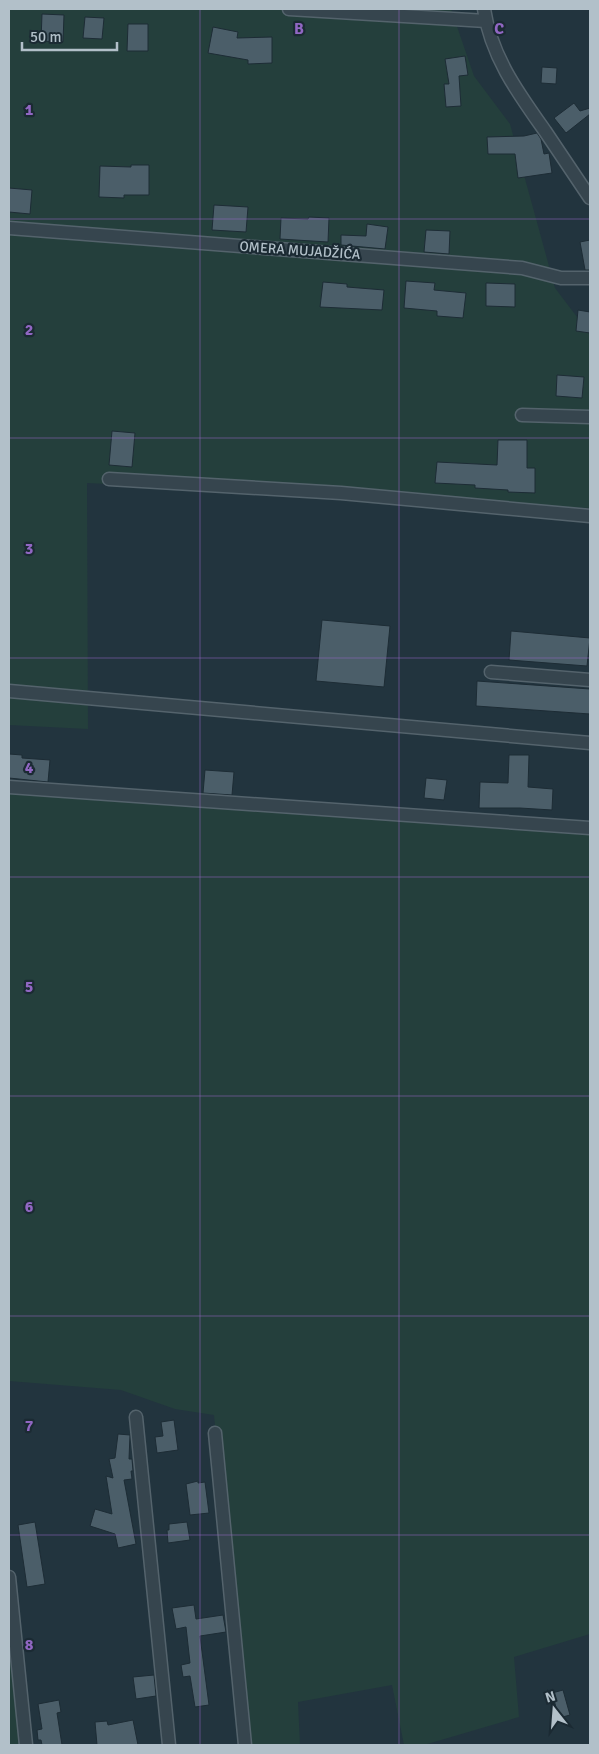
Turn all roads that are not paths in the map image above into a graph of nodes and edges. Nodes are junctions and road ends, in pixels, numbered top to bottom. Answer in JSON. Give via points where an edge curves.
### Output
{"nodes":[{"id":1,"x":289,"y":9,"type":"edge"},
{"id":2,"x":485,"y":15,"type":"edge"},
{"id":3,"x":590,"y":198,"type":"edge"},
{"id":4,"x":9,"y":228,"type":"edge"},
{"id":5,"x":590,"y":278,"type":"edge"},
{"id":6,"x":522,"y":415,"type":"dead end"},
{"id":7,"x":590,"y":417,"type":"edge"},
{"id":8,"x":109,"y":479,"type":"dead end"},
{"id":9,"x":590,"y":516,"type":"edge"},
{"id":10,"x":492,"y":672,"type":"dead end"},
{"id":11,"x":590,"y":680,"type":"edge"},
{"id":12,"x":9,"y":691,"type":"edge"},
{"id":13,"x":590,"y":743,"type":"edge"},
{"id":14,"x":9,"y":787,"type":"edge"},
{"id":15,"x":590,"y":828,"type":"edge"},
{"id":16,"x":136,"y":1417,"type":"dead end"},
{"id":17,"x":215,"y":1433,"type":"dead end"},
{"id":18,"x":9,"y":1577,"type":"edge"},
{"id":19,"x":26,"y":1745,"type":"edge"},
{"id":20,"x":170,"y":1745,"type":"edge"},
{"id":21,"x":246,"y":1745,"type":"edge"}],
"edges":[{"from":1,"to":2,"type":"street"},
{"from":2,"to":3,"type":"street","via":[[489,38],[500,63]]},
{"from":4,"to":5,"type":"street","name":"OMERA MUJADŽIĆA","via":[[522,268],[561,278]]},
{"from":6,"to":7,"type":"street"},
{"from":8,"to":9,"type":"street","via":[[341,493]]},
{"from":10,"to":11,"type":"street"},
{"from":12,"to":13,"type":"street"},
{"from":14,"to":15,"type":"street"},
{"from":16,"to":20,"type":"street"},
{"from":17,"to":21,"type":"street"},
{"from":18,"to":19,"type":"street"}]}
